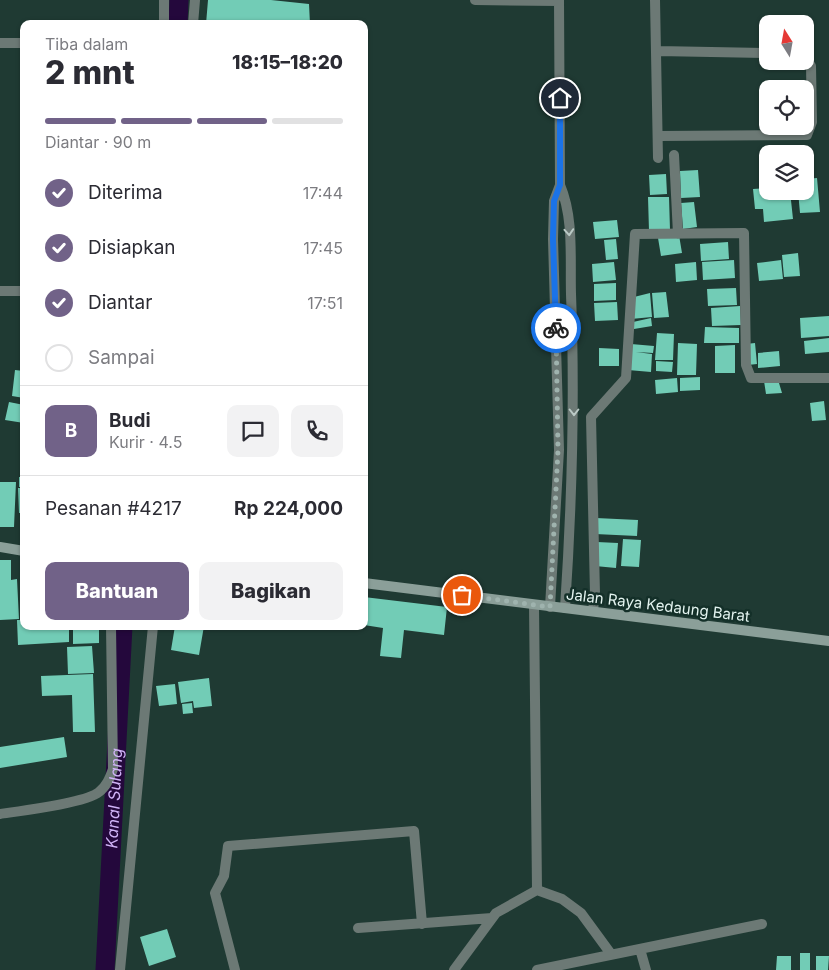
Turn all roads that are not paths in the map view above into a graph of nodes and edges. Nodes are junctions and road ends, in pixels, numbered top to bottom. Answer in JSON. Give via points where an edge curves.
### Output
{"nodes":[{"id":1,"x":164,"y":0,"type":"edge"},
{"id":2,"x":195,"y":0,"type":"edge"},
{"id":3,"x":475,"y":0,"type":"edge"},
{"id":4,"x":559,"y":0,"type":"edge"},
{"id":5,"x":655,"y":0,"type":"edge"},
{"id":6,"x":164,"y":20,"type":"edge"},
{"id":7,"x":193,"y":20,"type":"edge"},
{"id":8,"x":0,"y":42,"type":"edge"},
{"id":9,"x":20,"y":43,"type":"edge"},
{"id":10,"x":658,"y":51,"type":"junction"},
{"id":11,"x":759,"y":54,"type":"edge"},
{"id":12,"x":811,"y":70,"type":"edge"},
{"id":13,"x":659,"y":136,"type":"junction"},
{"id":14,"x":674,"y":155,"type":"dead end"},
{"id":15,"x":658,"y":158,"type":"dead end"},
{"id":16,"x":560,"y":185,"type":"junction"},
{"id":17,"x":678,"y":234,"type":"junction"},
{"id":18,"x":0,"y":291,"type":"edge"},
{"id":19,"x":20,"y":291,"type":"edge"},
{"id":20,"x":829,"y":378,"type":"edge"},
{"id":21,"x":574,"y":391,"type":"junction"},
{"id":22,"x":557,"y":392,"type":"junction"},
{"id":23,"x":0,"y":548,"type":"edge"},
{"id":24,"x":20,"y":550,"type":"edge"},
{"id":25,"x":552,"y":573,"type":"junction"},
{"id":26,"x":567,"y":574,"type":"junction"},
{"id":27,"x":368,"y":584,"type":"edge"},
{"id":28,"x":534,"y":606,"type":"junction"},
{"id":29,"x":550,"y":607,"type":"junction"},
{"id":30,"x":565,"y":608,"type":"junction"},
{"id":31,"x":593,"y":610,"type":"junction"},
{"id":32,"x":111,"y":630,"type":"edge"},
{"id":33,"x":153,"y":630,"type":"edge"},
{"id":34,"x":829,"y":642,"type":"edge"},
{"id":35,"x":0,"y":814,"type":"edge"},
{"id":36,"x":537,"y":890,"type":"junction"},
{"id":37,"x":492,"y":918,"type":"junction"},
{"id":38,"x":422,"y":924,"type":"junction"},
{"id":39,"x":762,"y":924,"type":"dead end"},
{"id":40,"x":358,"y":928,"type":"dead end"},
{"id":41,"x":640,"y":949,"type":"junction"},
{"id":42,"x":611,"y":954,"type":"junction"},
{"id":43,"x":120,"y":970,"type":"edge"},
{"id":44,"x":235,"y":970,"type":"edge"},
{"id":45,"x":454,"y":970,"type":"edge"},
{"id":46,"x":537,"y":970,"type":"edge"},
{"id":47,"x":646,"y":970,"type":"edge"}],
"edges":[{"from":1,"to":6,"type":"street"},
{"from":2,"to":7,"type":"street"},
{"from":3,"to":4,"type":"street"},
{"from":4,"to":16,"type":"street"},
{"from":5,"to":10,"type":"street"},
{"from":8,"to":9,"type":"street"},
{"from":10,"to":11,"type":"street"},
{"from":10,"to":13,"type":"street"},
{"from":12,"to":13,"type":"street","via":[[812,122],[807,134]]},
{"from":13,"to":15,"type":"street"},
{"from":14,"to":17,"type":"street"},
{"from":16,"to":21,"type":"street","one_way":true,"via":[[566,201],[569,238]]},
{"from":16,"to":22,"type":"street","via":[[554,201],[553,239]]},
{"from":17,"to":20,"type":"street","via":[[744,233],[746,365],[751,378]]},
{"from":17,"to":31,"type":"street","via":[[635,234],[626,378],[591,417]]},
{"from":18,"to":19,"type":"street"},
{"from":21,"to":22,"type":"street"},
{"from":21,"to":26,"type":"street","one_way":true},
{"from":22,"to":25,"type":"street","via":[[558,450]]},
{"from":23,"to":24,"type":"street"},
{"from":25,"to":26,"type":"street"},
{"from":25,"to":29,"type":"street"},
{"from":26,"to":30,"type":"street"},
{"from":27,"to":28,"type":"street","name":"Jalan Raya Kedaung Barat"},
{"from":28,"to":29,"type":"street","name":"Jalan Raya Kedaung Barat"},
{"from":28,"to":36,"type":"street"},
{"from":29,"to":30,"type":"street","name":"Jalan Raya Kedaung Barat"},
{"from":30,"to":31,"type":"street","name":"Jalan Raya Kedaung Barat"},
{"from":31,"to":34,"type":"street","name":"Jalan Raya Kedaung Barat"},
{"from":32,"to":35,"type":"street","via":[[113,769],[108,782],[98,793],[52,806]]},
{"from":33,"to":43,"type":"street"},
{"from":36,"to":37,"type":"street"},
{"from":36,"to":42,"type":"street","via":[[562,899],[581,913]]},
{"from":37,"to":38,"type":"street"},
{"from":37,"to":45,"type":"street"},
{"from":38,"to":40,"type":"street"},
{"from":38,"to":44,"type":"street","via":[[414,831],[228,846],[224,876],[215,893]]},
{"from":39,"to":41,"type":"street"},
{"from":41,"to":42,"type":"street"},
{"from":41,"to":47,"type":"street"},
{"from":42,"to":46,"type":"street"}]}
